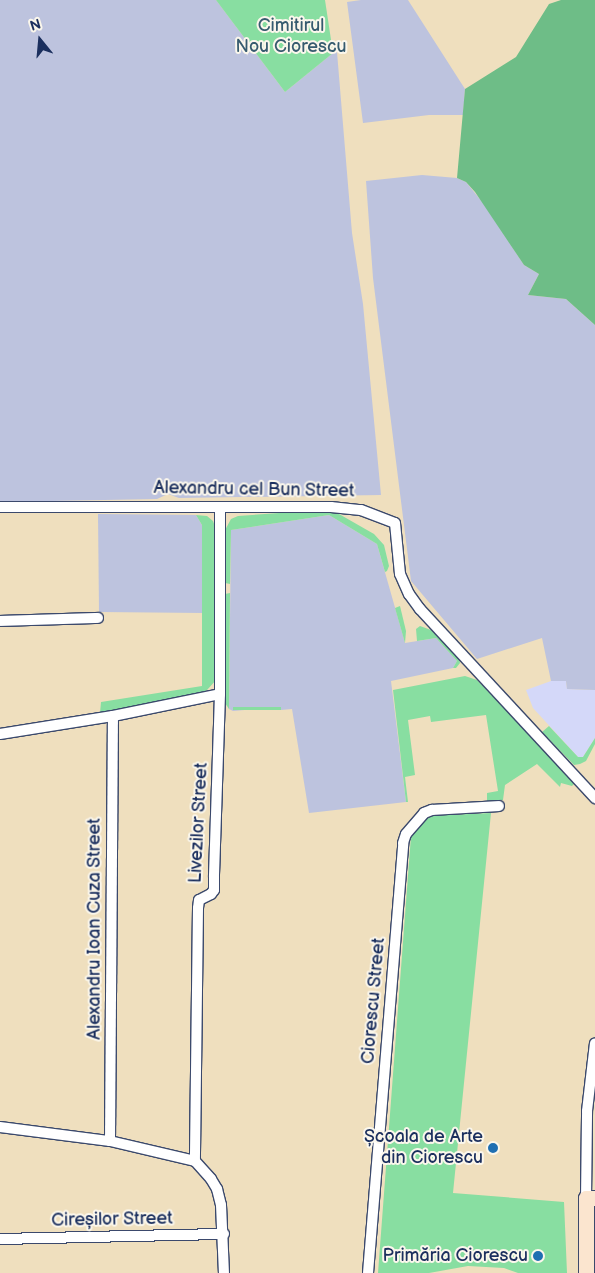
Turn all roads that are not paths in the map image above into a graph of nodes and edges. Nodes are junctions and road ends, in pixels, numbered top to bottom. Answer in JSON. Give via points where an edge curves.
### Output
{"nodes":[{"id":1,"x":0,"y":507,"type":"edge"},
{"id":2,"x":220,"y":507,"type":"junction"},
{"id":3,"x":98,"y":618,"type":"dead end"},
{"id":4,"x":0,"y":621,"type":"edge"},
{"id":5,"x":220,"y":694,"type":"junction"},
{"id":6,"x":113,"y":716,"type":"junction"},
{"id":7,"x":0,"y":734,"type":"edge"},
{"id":8,"x":595,"y":798,"type":"edge"},
{"id":9,"x":499,"y":806,"type":"dead end"},
{"id":10,"x":595,"y":1043,"type":"edge"},
{"id":11,"x":0,"y":1127,"type":"edge"},
{"id":12,"x":110,"y":1141,"type":"junction"},
{"id":13,"x":195,"y":1161,"type":"junction"},
{"id":14,"x":590,"y":1198,"type":"edge"},
{"id":15,"x":224,"y":1234,"type":"junction"},
{"id":16,"x":0,"y":1239,"type":"edge"},
{"id":17,"x":224,"y":1273,"type":"edge"},
{"id":18,"x":368,"y":1273,"type":"edge"},
{"id":19,"x":586,"y":1273,"type":"edge"}],
"edges":[{"from":1,"to":2,"type":"street","name":"Alexandru cel Bun Street"},
{"from":2,"to":5,"type":"street","name":"Livezilor Street"},
{"from":2,"to":8,"type":"street","name":"Alexandru cel Bun Street","via":[[331,507],[361,510],[395,523],[400,574],[409,594]]},
{"from":3,"to":4,"type":"street"},
{"from":5,"to":6,"type":"street"},
{"from":5,"to":13,"type":"street","name":"Livezilor Street","via":[[214,890],[199,900],[198,908]]},
{"from":6,"to":7,"type":"street"},
{"from":6,"to":12,"type":"street","name":"Alexandru Ioan Cuza Street"},
{"from":9,"to":18,"type":"street","name":"Ciorescu Street","via":[[432,810],[424,813],[406,834]]},
{"from":10,"to":14,"type":"street","via":[[587,1111]]},
{"from":11,"to":12,"type":"street"},
{"from":12,"to":13,"type":"street"},
{"from":13,"to":15,"type":"street","via":[[217,1189],[222,1204]]},
{"from":14,"to":19,"type":"street"},
{"from":15,"to":16,"type":"street","name":"Cireșilor Street"},
{"from":15,"to":17,"type":"street"}]}
